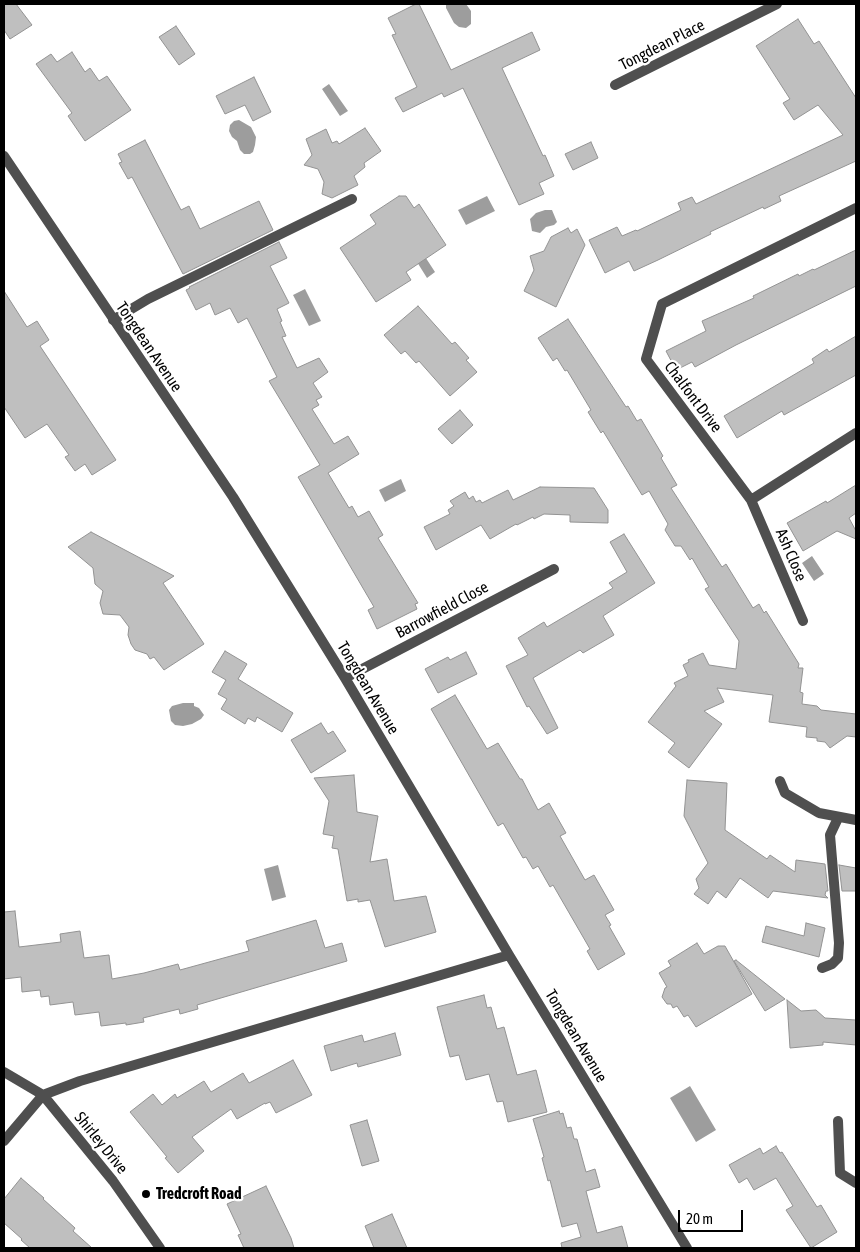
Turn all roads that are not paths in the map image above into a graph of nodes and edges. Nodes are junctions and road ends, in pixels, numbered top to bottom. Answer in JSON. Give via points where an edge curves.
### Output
{"nodes":[{"id":1,"x":777,"y":4,"type":"edge"},
{"id":2,"x":615,"y":85,"type":"dead end"},
{"id":3,"x":4,"y":156,"type":"edge"},
{"id":4,"x":352,"y":199,"type":"dead end"},
{"id":5,"x":856,"y":208,"type":"edge"},
{"id":6,"x":112,"y":320,"type":"junction"},
{"id":7,"x":856,"y":434,"type":"edge"},
{"id":8,"x":751,"y":500,"type":"junction"},
{"id":9,"x":554,"y":569,"type":"dead end"},
{"id":10,"x":803,"y":622,"type":"dead end"},
{"id":11,"x":345,"y":678,"type":"junction"},
{"id":12,"x":780,"y":781,"type":"dead end"},
{"id":13,"x":838,"y":818,"type":"junction"},
{"id":14,"x":856,"y":820,"type":"edge"},
{"id":15,"x":509,"y":955,"type":"junction"},
{"id":16,"x":822,"y":968,"type":"dead end"},
{"id":17,"x":4,"y":1072,"type":"edge"},
{"id":18,"x":43,"y":1095,"type":"junction"},
{"id":19,"x":838,"y":1121,"type":"dead end"},
{"id":20,"x":4,"y":1141,"type":"edge"},
{"id":21,"x":856,"y":1183,"type":"edge"},
{"id":22,"x":160,"y":1248,"type":"edge"},
{"id":23,"x":687,"y":1248,"type":"edge"}],
"edges":[{"from":1,"to":2,"type":"street","name":"Tongdean Place"},
{"from":3,"to":6,"type":"street","name":"Tongdean Avenue"},
{"from":4,"to":6,"type":"street","via":[[148,299]]},
{"from":5,"to":8,"type":"street","name":"Chalfont Drive","via":[[662,304],[646,359]]},
{"from":6,"to":11,"type":"street","name":"Tongdean Avenue","via":[[233,497]]},
{"from":7,"to":8,"type":"street"},
{"from":8,"to":10,"type":"street","name":"Ash Close"},
{"from":9,"to":11,"type":"street","name":"Barrowfield Close"},
{"from":11,"to":15,"type":"street","name":"Tongdean Avenue"},
{"from":12,"to":13,"type":"street","via":[[785,793],[819,813]]},
{"from":13,"to":14,"type":"street"},
{"from":13,"to":16,"type":"street","via":[[830,835],[838,958]]},
{"from":15,"to":18,"type":"street","via":[[89,1078]]},
{"from":15,"to":23,"type":"street","name":"Tongdean Avenue"},
{"from":17,"to":18,"type":"street","name":"Shirley Drive"},
{"from":18,"to":20,"type":"street"},
{"from":18,"to":22,"type":"street","name":"Shirley Drive","via":[[113,1181]]},
{"from":19,"to":21,"type":"street","via":[[840,1172]]}]}
